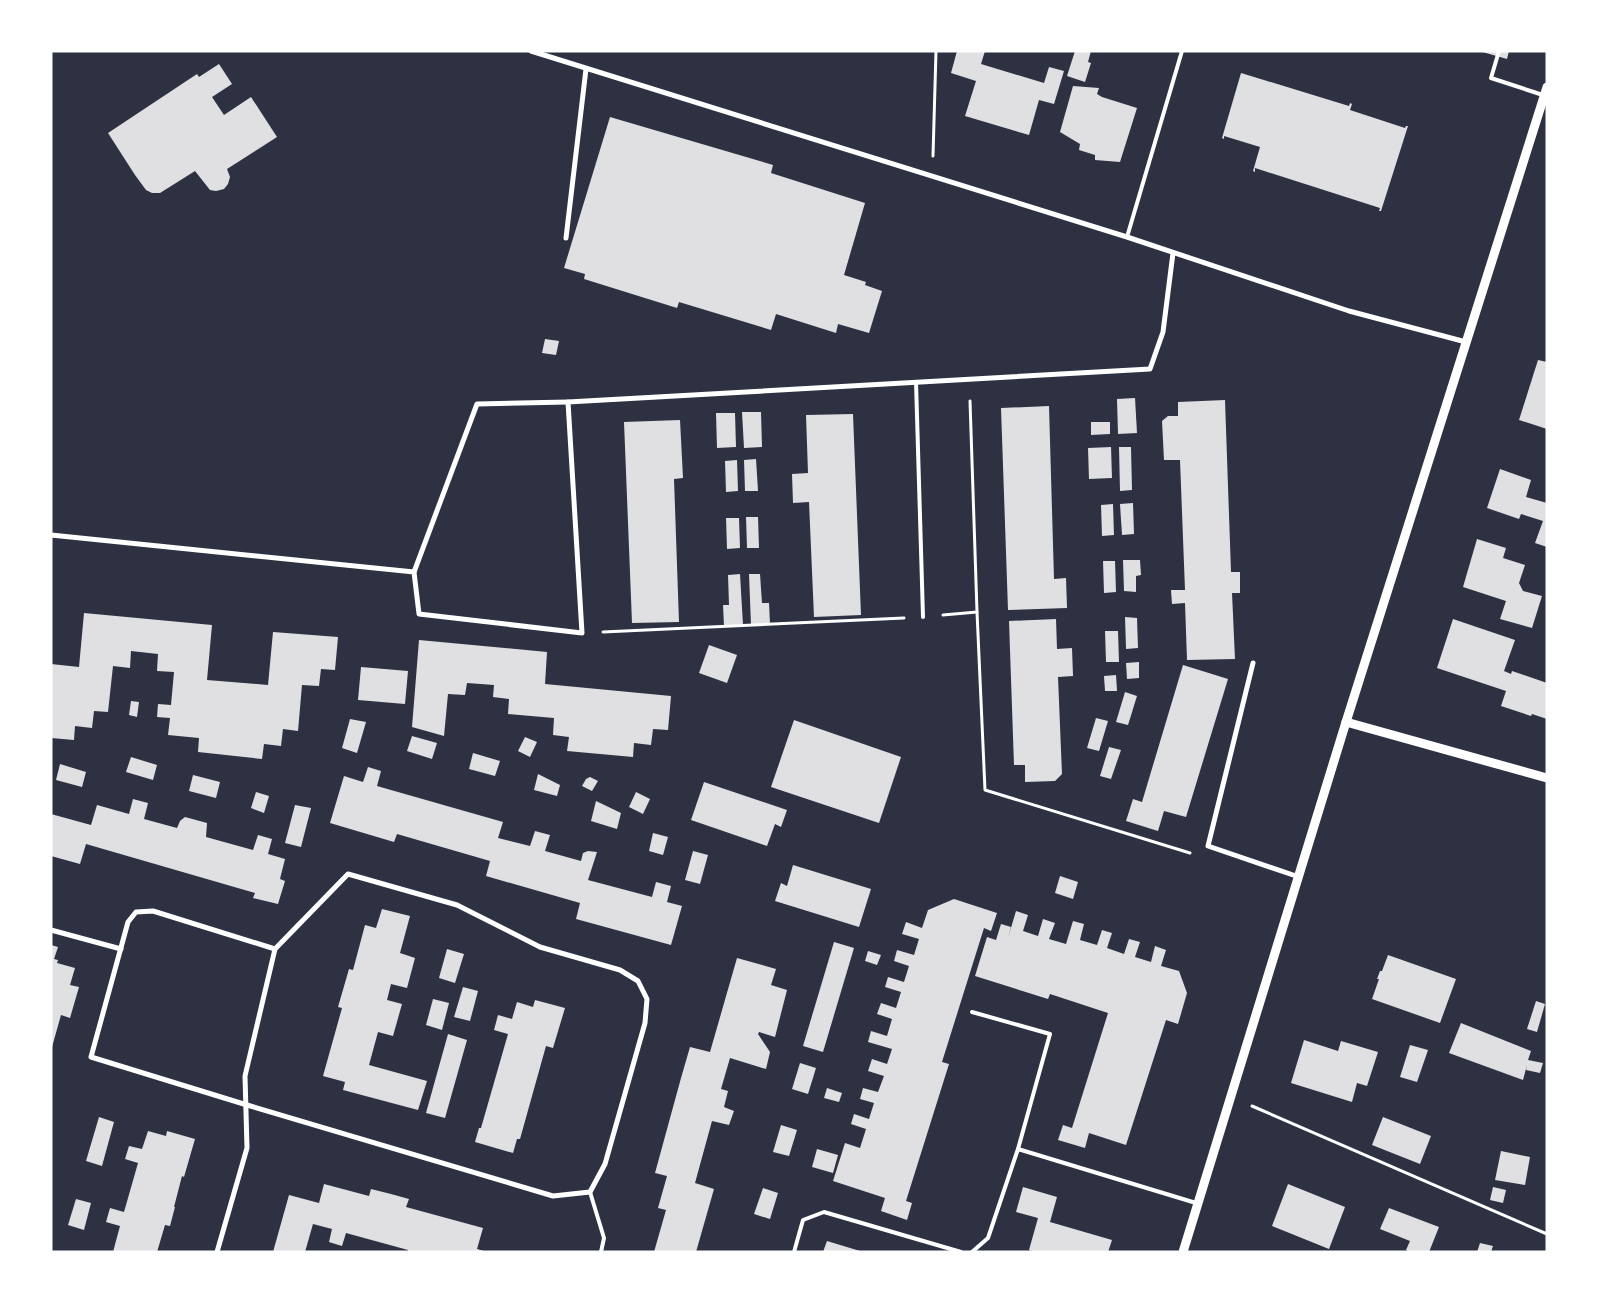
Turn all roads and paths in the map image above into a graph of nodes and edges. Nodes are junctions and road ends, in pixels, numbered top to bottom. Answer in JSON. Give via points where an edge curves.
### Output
{"nodes":[{"id":1,"x":531,"y":51,"type":"edge"},
{"id":2,"x":936,"y":51,"type":"edge"},
{"id":3,"x":1182,"y":51,"type":"edge"},
{"id":4,"x":1499,"y":51,"type":"edge"},
{"id":5,"x":586,"y":69,"type":"junction"},
{"id":6,"x":1546,"y":91,"type":"edge"},
{"id":7,"x":933,"y":176,"type":"junction"},
{"id":8,"x":1127,"y":236,"type":"junction"},
{"id":9,"x":566,"y":238,"type":"dead end"},
{"id":10,"x":1174,"y":253,"type":"junction"},
{"id":11,"x":1466,"y":342,"type":"junction"},
{"id":12,"x":970,"y":380,"type":"junction"},
{"id":13,"x":916,"y":382,"type":"junction"},
{"id":14,"x":568,"y":402,"type":"junction"},
{"id":15,"x":51,"y":535,"type":"edge"},
{"id":16,"x":414,"y":572,"type":"junction"},
{"id":17,"x":977,"y":612,"type":"junction"},
{"id":18,"x":923,"y":617,"type":"junction"},
{"id":19,"x":582,"y":633,"type":"junction"},
{"id":20,"x":1253,"y":663,"type":"dead end"},
{"id":21,"x":1346,"y":722,"type":"junction"},
{"id":22,"x":1547,"y":778,"type":"edge"},
{"id":23,"x":1208,"y":846,"type":"junction"},
{"id":24,"x":1299,"y":877,"type":"junction"},
{"id":25,"x":51,"y":930,"type":"edge"},
{"id":26,"x":275,"y":949,"type":"junction"},
{"id":27,"x":121,"y":950,"type":"junction"},
{"id":28,"x":972,"y":1012,"type":"dead end"},
{"id":29,"x":1232,"y":1097,"type":"junction"},
{"id":30,"x":247,"y":1106,"type":"junction"},
{"id":31,"x":1018,"y":1149,"type":"junction"},
{"id":32,"x":590,"y":1192,"type":"junction"},
{"id":33,"x":1198,"y":1204,"type":"junction"},
{"id":34,"x":1547,"y":1234,"type":"edge"},
{"id":35,"x":217,"y":1252,"type":"edge"},
{"id":36,"x":601,"y":1252,"type":"edge"},
{"id":37,"x":794,"y":1252,"type":"edge"},
{"id":38,"x":961,"y":1252,"type":"edge"},
{"id":39,"x":972,"y":1252,"type":"edge"},
{"id":40,"x":1183,"y":1252,"type":"edge"}],
"edges":[{"from":1,"to":5,"type":"street"},
{"from":2,"to":7,"type":"path"},
{"from":3,"to":8,"type":"lane"},
{"from":4,"to":6,"type":"lane","via":[[1491,78]]},
{"from":5,"to":7,"type":"street"},
{"from":5,"to":9,"type":"street"},
{"from":6,"to":11,"type":"street"},
{"from":7,"to":8,"type":"street"},
{"from":8,"to":10,"type":"street"},
{"from":10,"to":11,"type":"street","via":[[1349,312]]},
{"from":10,"to":12,"type":"street","via":[[1163,332],[1150,369]]},
{"from":11,"to":21,"type":"street"},
{"from":12,"to":13,"type":"street"},
{"from":12,"to":17,"type":"path"},
{"from":13,"to":14,"type":"street"},
{"from":13,"to":18,"type":"lane"},
{"from":14,"to":16,"type":"street","via":[[477,404]]},
{"from":14,"to":19,"type":"street"},
{"from":15,"to":16,"type":"street"},
{"from":16,"to":19,"type":"street","via":[[419,614]]},
{"from":17,"to":18,"type":"path"},
{"from":17,"to":23,"type":"path","via":[[985,790],[1194,854]]},
{"from":18,"to":19,"type":"path"},
{"from":20,"to":23,"type":"street"},
{"from":21,"to":22,"type":"street"},
{"from":21,"to":24,"type":"street"},
{"from":23,"to":24,"type":"street"},
{"from":24,"to":29,"type":"street"},
{"from":25,"to":27,"type":"street"},
{"from":26,"to":27,"type":"street","via":[[153,911],[136,912],[128,922]]},
{"from":26,"to":30,"type":"street","via":[[246,1076]]},
{"from":26,"to":32,"type":"street","via":[[348,874],[457,905],[540,947],[620,970],[638,981],[647,999],[645,1023],[605,1164]]},
{"from":27,"to":30,"type":"street","via":[[91,1057]]},
{"from":28,"to":31,"type":"lane","via":[[1050,1034]]},
{"from":29,"to":33,"type":"street"},
{"from":29,"to":34,"type":"path"},
{"from":30,"to":32,"type":"street","via":[[553,1196]]},
{"from":30,"to":35,"type":"street","via":[[247,1148]]},
{"from":31,"to":33,"type":"lane"},
{"from":31,"to":39,"type":"lane","via":[[988,1238]]},
{"from":32,"to":36,"type":"lane","via":[[604,1238]]},
{"from":33,"to":40,"type":"street"},
{"from":37,"to":38,"type":"lane","via":[[803,1220],[824,1212]]}]}
